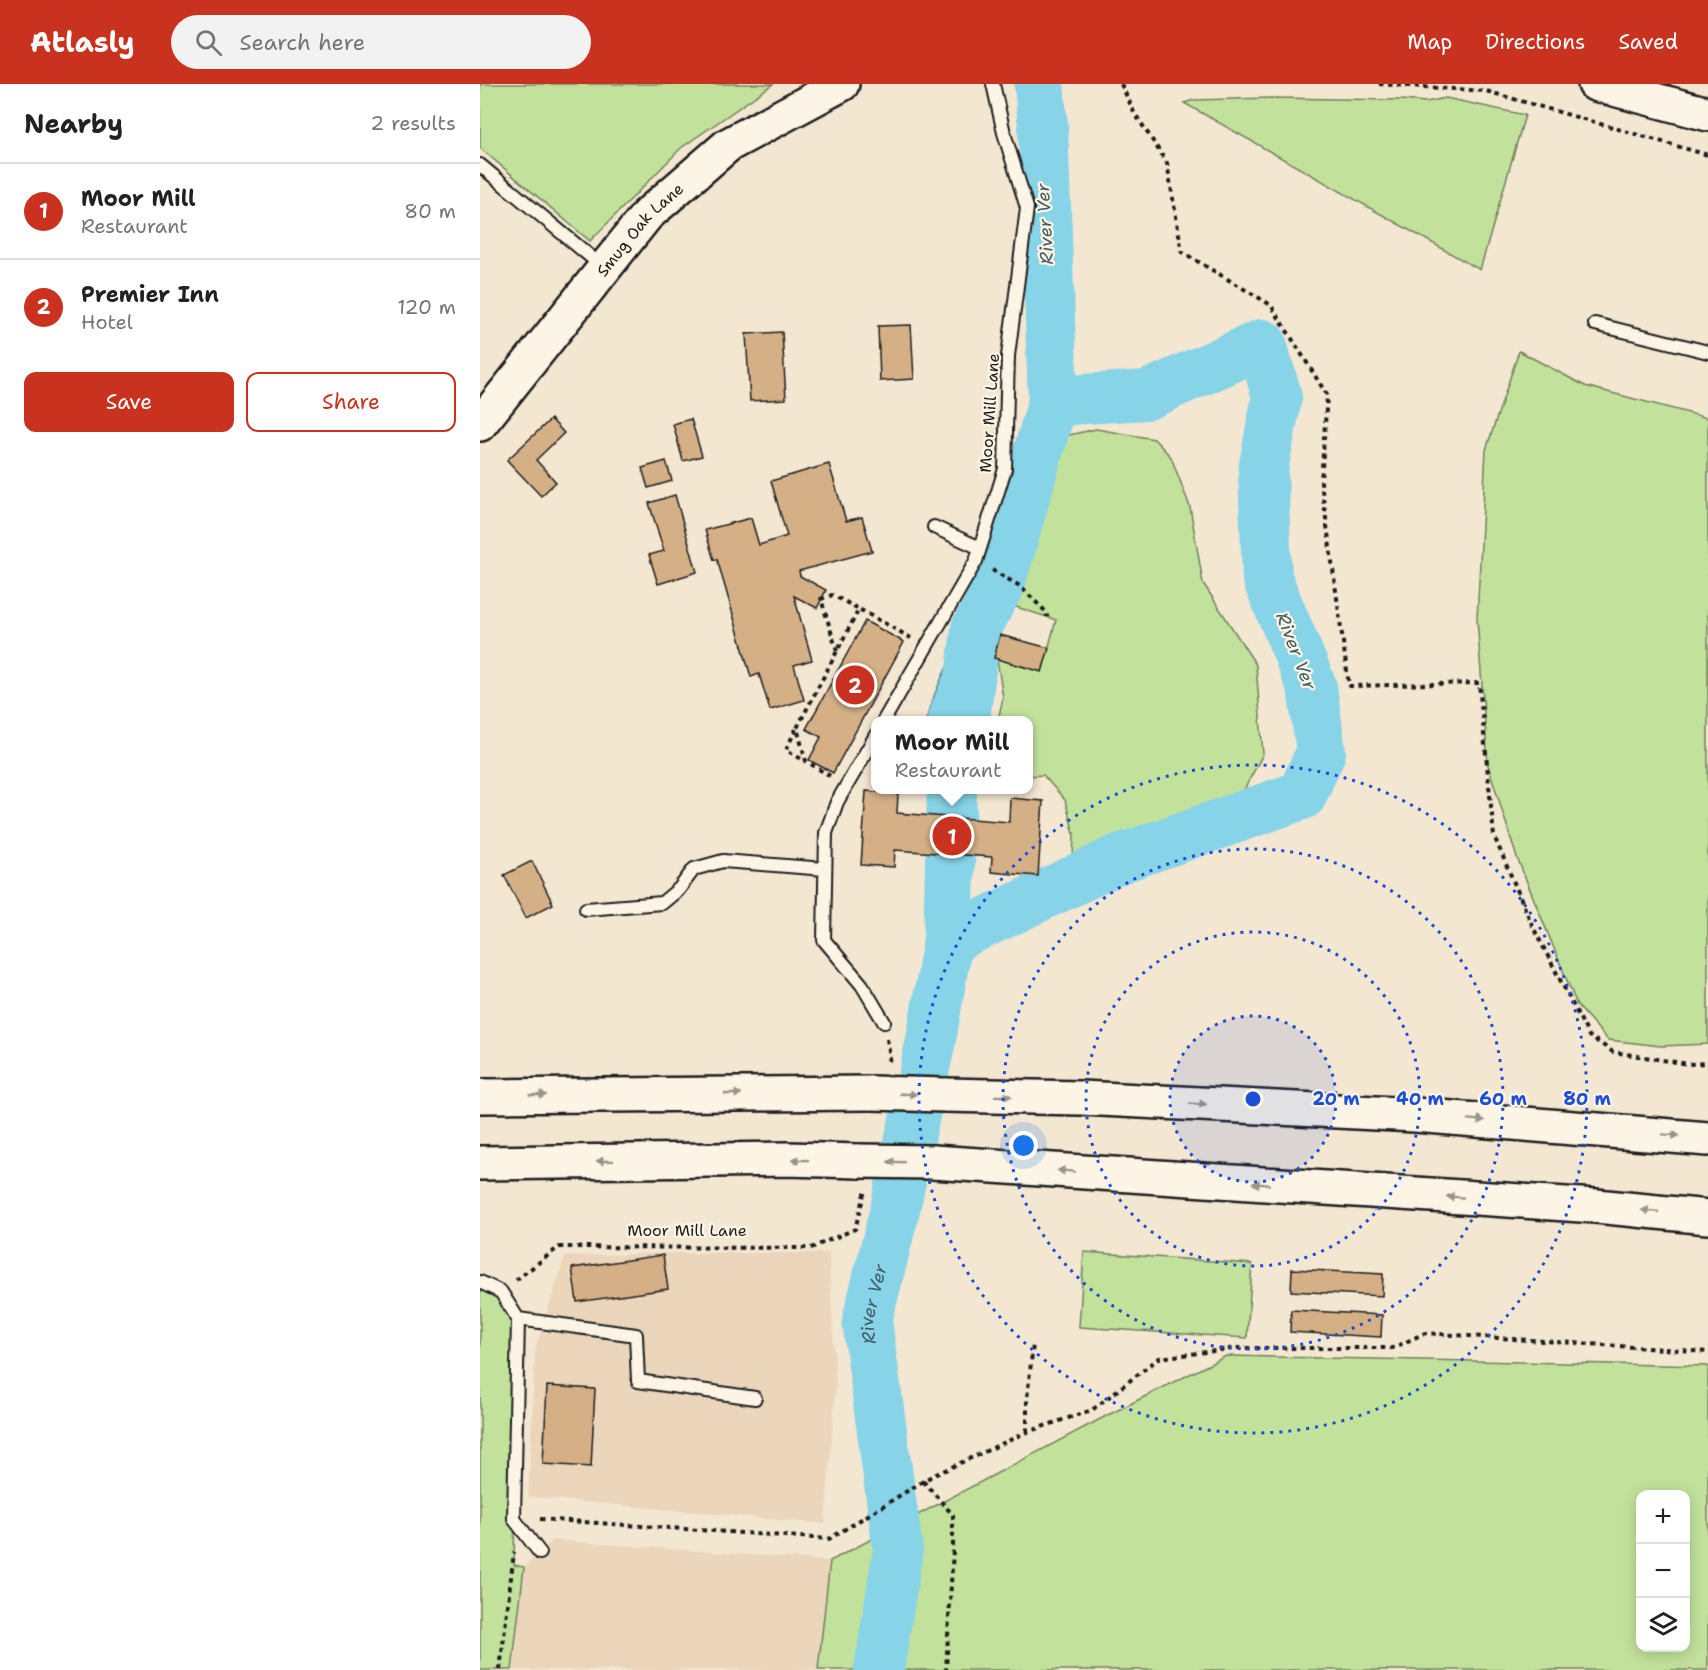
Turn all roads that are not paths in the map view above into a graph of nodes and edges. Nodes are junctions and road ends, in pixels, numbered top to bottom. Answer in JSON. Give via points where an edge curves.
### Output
{"nodes":[{"id":1,"x":842,"y":84,"type":"edge"},
{"id":2,"x":993,"y":84,"type":"edge"},
{"id":3,"x":1595,"y":84,"type":"edge"},
{"id":4,"x":1708,"y":114,"type":"edge"},
{"id":5,"x":480,"y":165,"type":"edge"},
{"id":6,"x":604,"y":268,"type":"junction"},
{"id":7,"x":1594,"y":324,"type":"dead end"},
{"id":8,"x":1708,"y":352,"type":"edge"},
{"id":9,"x":480,"y":424,"type":"edge"},
{"id":10,"x":934,"y":527,"type":"dead end"},
{"id":11,"x":980,"y":548,"type":"junction"},
{"id":12,"x":886,"y":716,"type":"edge"},
{"id":13,"x":871,"y":744,"type":"edge"},
{"id":14,"x":825,"y":869,"type":"junction"},
{"id":15,"x":586,"y":909,"type":"dead end"},
{"id":16,"x":884,"y":1022,"type":"dead end"},
{"id":17,"x":480,"y":1096,"type":"edge"},
{"id":18,"x":1708,"y":1138,"type":"edge"},
{"id":19,"x":480,"y":1163,"type":"edge"},
{"id":20,"x":1708,"y":1217,"type":"edge"},
{"id":21,"x":480,"y":1282,"type":"edge"},
{"id":22,"x":518,"y":1319,"type":"junction"},
{"id":23,"x":755,"y":1398,"type":"dead end"},
{"id":24,"x":540,"y":1552,"type":"dead end"}],
"edges":[{"from":1,"to":6,"type":"main road","name":"Smug Oak Lane","via":[[728,145],[647,214]]},
{"from":2,"to":11,"type":"lane","name":"Moor Mill Lane","via":[[1027,208],[1008,356],[1005,469]]},
{"from":3,"to":4,"type":"main road"},
{"from":5,"to":6,"type":"lane"},
{"from":6,"to":9,"type":"main road","name":"Smug Oak Lane"},
{"from":7,"to":8,"type":"lane"},
{"from":10,"to":11,"type":"lane"},
{"from":11,"to":12,"type":"lane","name":"Moor Mill Lane"},
{"from":13,"to":14,"type":"lane","via":[[837,802],[826,833]]},
{"from":14,"to":15,"type":"lane","via":[[723,861],[694,869],[679,890],[662,903]]},
{"from":14,"to":16,"type":"lane","via":[[824,940],[862,985]]},
{"from":17,"to":18,"type":"main road","one_way":true,"bridge":true,"via":[[871,1093],[1082,1098],[1415,1115]]},
{"from":20,"to":19,"type":"main road","one_way":true,"bridge":true,"via":[[1596,1206],[933,1162],[787,1159]]},
{"from":21,"to":22,"type":"lane","via":[[501,1292]]},
{"from":22,"to":23,"type":"lane","via":[[636,1335],[638,1380]]},
{"from":22,"to":24,"type":"lane","via":[[514,1519]]}]}
